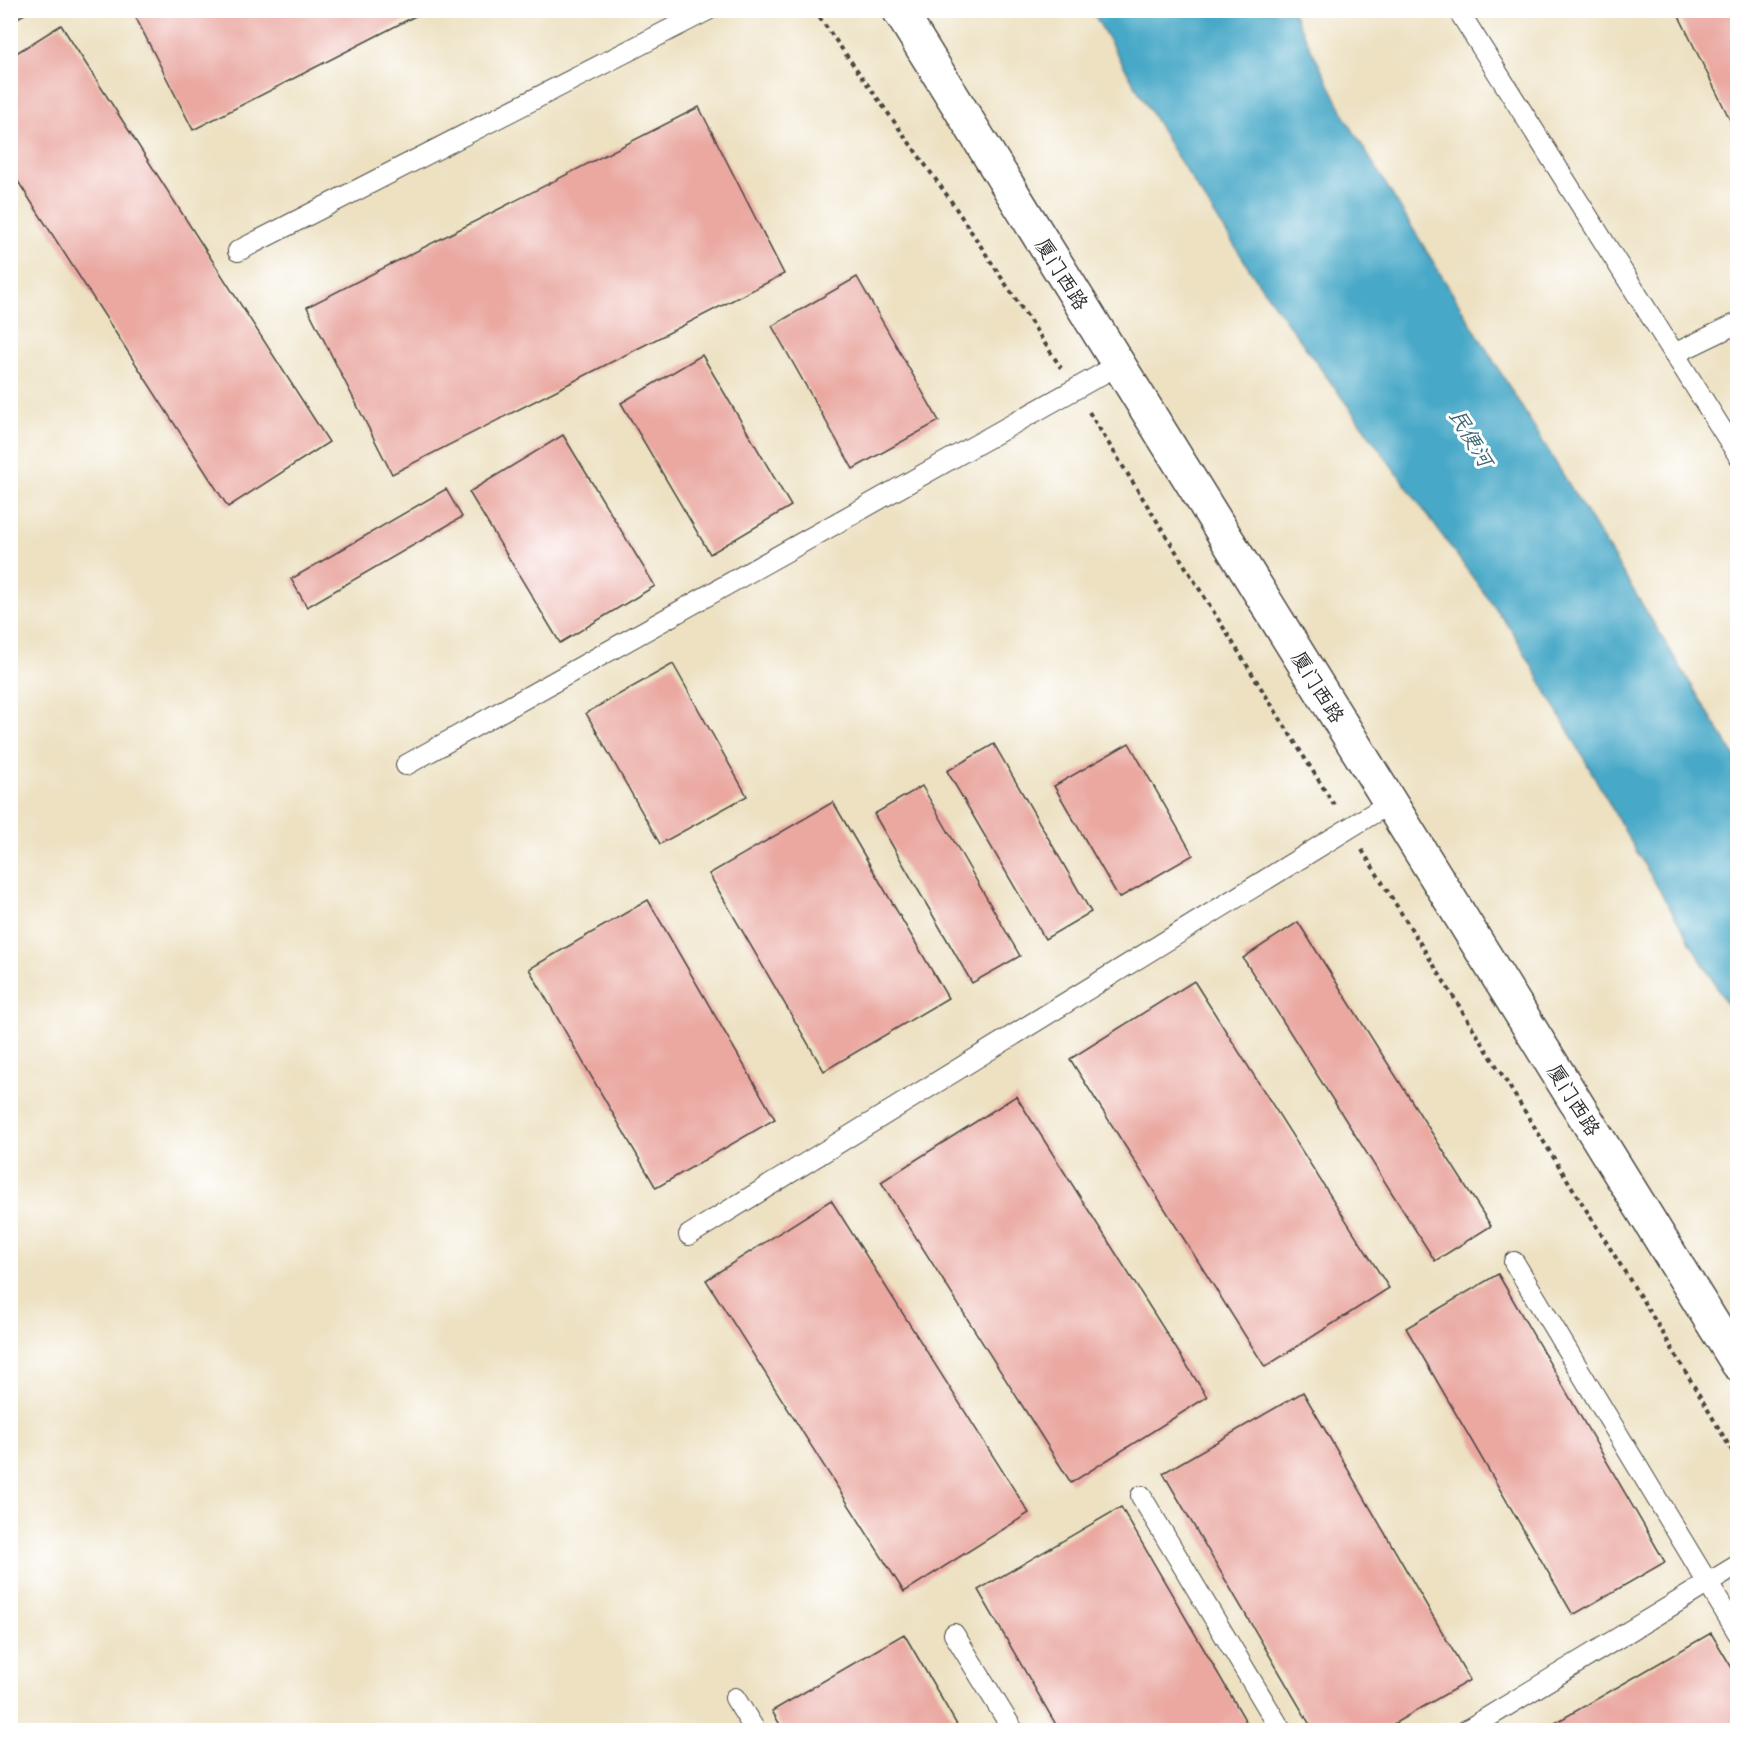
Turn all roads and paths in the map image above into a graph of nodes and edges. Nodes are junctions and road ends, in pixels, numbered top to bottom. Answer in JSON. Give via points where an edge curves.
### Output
{"nodes":[{"id":1,"x":708,"y":10,"type":"edge"},
{"id":2,"x":814,"y":10,"type":"edge"},
{"id":3,"x":899,"y":10,"type":"edge"},
{"id":4,"x":1458,"y":10,"type":"edge"},
{"id":5,"x":238,"y":251,"type":"dead end"},
{"id":6,"x":1737,"y":323,"type":"edge"},
{"id":7,"x":1674,"y":354,"type":"junction"},
{"id":8,"x":1118,"y":365,"type":"junction"},
{"id":9,"x":1075,"y":389,"type":"junction"},
{"id":10,"x":1737,"y":455,"type":"edge"},
{"id":11,"x":406,"y":765,"type":"dead end"},
{"id":12,"x":1390,"y":803,"type":"junction"},
{"id":13,"x":1348,"y":828,"type":"junction"},
{"id":14,"x":689,"y":1235,"type":"dead end"},
{"id":15,"x":1514,"y":1262,"type":"dead end"},
{"id":16,"x":1737,"y":1364,"type":"edge"},
{"id":17,"x":1737,"y":1461,"type":"edge"},
{"id":18,"x":1141,"y":1496,"type":"dead end"},
{"id":19,"x":1737,"y":1565,"type":"edge"},
{"id":20,"x":1708,"y":1583,"type":"junction"},
{"id":21,"x":1737,"y":1633,"type":"edge"},
{"id":22,"x":954,"y":1634,"type":"dead end"},
{"id":23,"x":735,"y":1698,"type":"dead end"},
{"id":24,"x":755,"y":1731,"type":"edge"},
{"id":25,"x":1013,"y":1731,"type":"edge"},
{"id":26,"x":1281,"y":1731,"type":"edge"},
{"id":27,"x":1467,"y":1731,"type":"edge"}],
"edges":[{"from":1,"to":5,"type":"lane"},
{"from":2,"to":9,"type":"path","via":[[950,198]]},
{"from":3,"to":8,"type":"street","name":"厦门西路"},
{"from":4,"to":7,"type":"lane"},
{"from":6,"to":7,"type":"lane"},
{"from":7,"to":10,"type":"lane"},
{"from":8,"to":9,"type":"lane"},
{"from":8,"to":12,"type":"street","name":"厦门西路"},
{"from":9,"to":11,"type":"lane"},
{"from":9,"to":13,"type":"path"},
{"from":12,"to":13,"type":"lane"},
{"from":12,"to":16,"type":"street","name":"厦门西路"},
{"from":13,"to":14,"type":"lane"},
{"from":13,"to":17,"type":"path","via":[[1661,1330]]},
{"from":15,"to":20,"type":"lane"},
{"from":18,"to":26,"type":"lane"},
{"from":19,"to":20,"type":"lane"},
{"from":20,"to":21,"type":"lane"},
{"from":20,"to":27,"type":"lane"},
{"from":22,"to":25,"type":"lane"},
{"from":23,"to":24,"type":"lane"}]}
